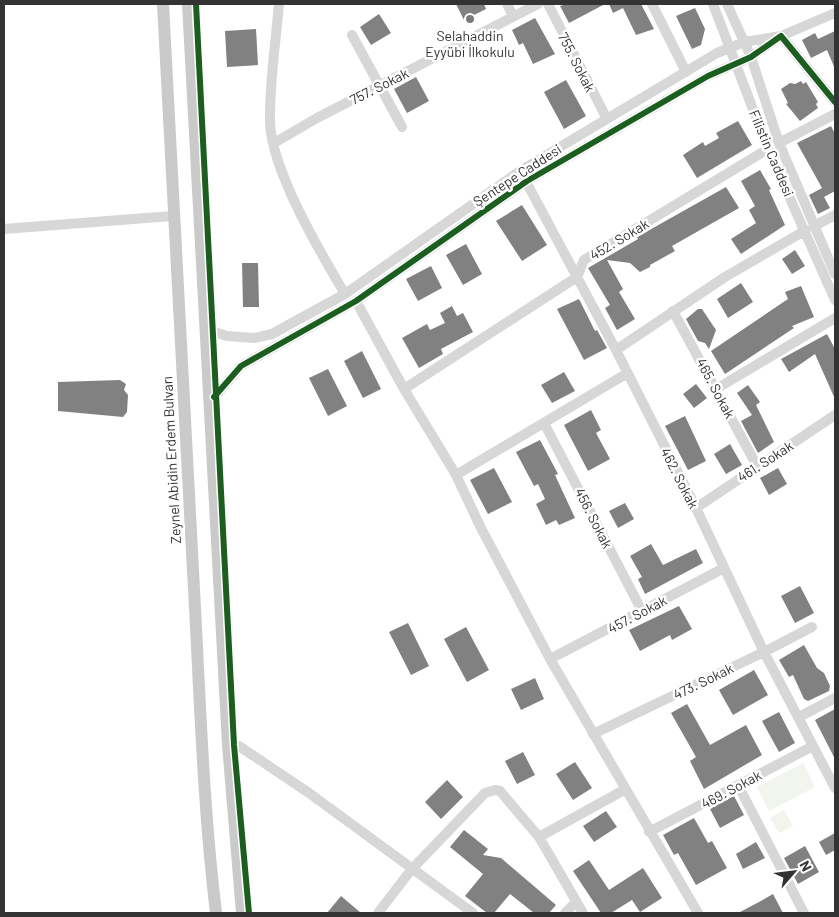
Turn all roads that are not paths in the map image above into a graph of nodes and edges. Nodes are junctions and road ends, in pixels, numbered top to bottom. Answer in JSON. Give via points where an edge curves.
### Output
{"nodes":[{"id":1,"x":163,"y":4,"type":"edge"},
{"id":2,"x":188,"y":4,"type":"edge"},
{"id":3,"x":279,"y":4,"type":"edge"},
{"id":4,"x":506,"y":4,"type":"edge"},
{"id":5,"x":538,"y":4,"type":"edge"},
{"id":6,"x":548,"y":4,"type":"edge"},
{"id":7,"x":652,"y":4,"type":"edge"},
{"id":8,"x":713,"y":4,"type":"edge"},
{"id":9,"x":727,"y":4,"type":"edge"},
{"id":10,"x":835,"y":13,"type":"edge"},
{"id":11,"x":513,"y":16,"type":"junction"},
{"id":12,"x":352,"y":35,"type":"dead end"},
{"id":13,"x":781,"y":36,"type":"junction"},
{"id":14,"x":744,"y":42,"type":"junction"},
{"id":15,"x":729,"y":46,"type":"junction"},
{"id":16,"x":751,"y":57,"type":"junction"},
{"id":17,"x":736,"y":63,"type":"junction"},
{"id":18,"x":686,"y":72,"type":"junction"},
{"id":19,"x":378,"y":86,"type":"junction"},
{"id":20,"x":835,"y":102,"type":"edge"},
{"id":21,"x":835,"y":114,"type":"edge"},
{"id":22,"x":607,"y":119,"type":"junction"},
{"id":23,"x":402,"y":127,"type":"dead end"},
{"id":24,"x":779,"y":142,"type":"junction"},
{"id":25,"x":274,"y":143,"type":"junction"},
{"id":26,"x":768,"y":149,"type":"junction"},
{"id":27,"x":520,"y":171,"type":"junction"},
{"id":28,"x":526,"y":181,"type":"junction"},
{"id":29,"x":835,"y":215,"type":"edge"},
{"id":30,"x":172,"y":216,"type":"junction"},
{"id":31,"x":810,"y":228,"type":"junction"},
{"id":32,"x":4,"y":229,"type":"edge"},
{"id":33,"x":835,"y":274,"type":"edge"},
{"id":34,"x":577,"y":277,"type":"junction"},
{"id":35,"x":345,"y":294,"type":"junction"},
{"id":36,"x":356,"y":300,"type":"junction"},
{"id":37,"x":835,"y":300,"type":"edge"},
{"id":38,"x":673,"y":311,"type":"junction"},
{"id":39,"x":835,"y":318,"type":"edge"},
{"id":40,"x":206,"y":329,"type":"junction"},
{"id":41,"x":616,"y":350,"type":"junction"},
{"id":42,"x":626,"y":374,"type":"junction"},
{"id":43,"x":404,"y":389,"type":"junction"},
{"id":44,"x":716,"y":389,"type":"junction"},
{"id":45,"x":211,"y":401,"type":"junction"},
{"id":46,"x":835,"y":415,"type":"edge"},
{"id":47,"x":545,"y":424,"type":"junction"},
{"id":48,"x":757,"y":466,"type":"junction"},
{"id":49,"x":456,"y":475,"type":"junction"},
{"id":50,"x":696,"y":508,"type":"junction"},
{"id":51,"x":724,"y":568,"type":"junction"},
{"id":52,"x":642,"y":612,"type":"junction"},
{"id":53,"x":812,"y":627,"type":"dead end"},
{"id":54,"x":764,"y":652,"type":"junction"},
{"id":55,"x":550,"y":659,"type":"junction"},
{"id":56,"x":835,"y":698,"type":"edge"},
{"id":57,"x":798,"y":717,"type":"junction"},
{"id":58,"x":593,"y":734,"type":"junction"},
{"id":59,"x":228,"y":745,"type":"junction"},
{"id":60,"x":813,"y":746,"type":"junction"},
{"id":61,"x":738,"y":785,"type":"junction"},
{"id":62,"x":835,"y":788,"type":"edge"},
{"id":63,"x":624,"y":790,"type":"junction"},
{"id":64,"x":649,"y":832,"type":"junction"},
{"id":65,"x":539,"y":837,"type":"junction"},
{"id":66,"x":411,"y":870,"type":"junction"},
{"id":67,"x":576,"y":902,"type":"junction"},
{"id":68,"x":216,"y":913,"type":"edge"},
{"id":69,"x":242,"y":913,"type":"edge"},
{"id":70,"x":378,"y":913,"type":"edge"},
{"id":71,"x":473,"y":913,"type":"edge"},
{"id":72,"x":565,"y":913,"type":"edge"},
{"id":73,"x":584,"y":913,"type":"edge"},
{"id":74,"x":698,"y":913,"type":"edge"},
{"id":75,"x":804,"y":913,"type":"edge"}],
"edges":[{"from":1,"to":30,"type":"main road","name":"Zeynel Abidin Erdem Bulvarı"},
{"from":2,"to":40,"type":"main road"},
{"from":3,"to":25,"type":"street","via":[[270,123]]},
{"from":4,"to":11,"type":"street"},
{"from":5,"to":11,"type":"street","name":"757. Sokak"},
{"from":6,"to":22,"type":"street","name":"755. Sokak"},
{"from":7,"to":18,"type":"street"},
{"from":8,"to":15,"type":"street","name":"Filistin Caddesi"},
{"from":9,"to":14,"type":"street","name":"Filistin Caddesi"},
{"from":10,"to":13,"type":"street","name":"Şentepe Caddesi"},
{"from":11,"to":19,"type":"street","name":"757. Sokak"},
{"from":12,"to":19,"type":"street"},
{"from":13,"to":14,"type":"street","name":"Şentepe Caddesi"},
{"from":13,"to":16,"type":"street"},
{"from":13,"to":20,"type":"street"},
{"from":14,"to":15,"type":"street","name":"Şentepe Caddesi"},
{"from":14,"to":16,"type":"street","name":"Filistin Caddesi"},
{"from":15,"to":17,"type":"street","name":"Filistin Caddesi"},
{"from":15,"to":18,"type":"street","name":"Şentepe Caddesi"},
{"from":16,"to":17,"type":"street"},
{"from":16,"to":24,"type":"street","name":"Filistin Caddesi"},
{"from":17,"to":26,"type":"street","name":"Filistin Caddesi"},
{"from":17,"to":28,"type":"street"},
{"from":18,"to":22,"type":"street","name":"Şentepe Caddesi"},
{"from":19,"to":23,"type":"street"},
{"from":19,"to":25,"type":"street","name":"757. Sokak"},
{"from":21,"to":24,"type":"street"},
{"from":22,"to":27,"type":"street","name":"Şentepe Caddesi"},
{"from":24,"to":31,"type":"street","name":"Filistin Caddesi"},
{"from":25,"to":35,"type":"street","via":[[279,164]]},
{"from":26,"to":31,"type":"street","name":"Filistin Caddesi"},
{"from":26,"to":34,"type":"street","name":"452. Sokak","via":[[584,260]]},
{"from":27,"to":28,"type":"street","name":"462. Sokak"},
{"from":27,"to":35,"type":"street","name":"Şentepe Caddesi"},
{"from":28,"to":34,"type":"street","name":"462. Sokak"},
{"from":28,"to":36,"type":"street"},
{"from":29,"to":31,"type":"street"},
{"from":30,"to":32,"type":"street"},
{"from":30,"to":68,"type":"main road","name":"Zeynel Abidin Erdem Bulvarı","via":[[200,707]]},
{"from":31,"to":33,"type":"street","name":"Filistin Caddesi"},
{"from":31,"to":37,"type":"street","name":"Filistin Caddesi"},
{"from":31,"to":38,"type":"street"},
{"from":34,"to":41,"type":"street","name":"462. Sokak"},
{"from":34,"to":43,"type":"street","name":"452. Sokak"},
{"from":35,"to":40,"type":"street","name":"Şentepe Caddesi","via":[[262,337],[227,336]]},
{"from":36,"to":43,"type":"street"},
{"from":36,"to":45,"type":"street","via":[[241,366]]},
{"from":38,"to":41,"type":"street"},
{"from":38,"to":44,"type":"street","name":"465. Sokak"},
{"from":39,"to":44,"type":"street"},
{"from":40,"to":45,"type":"main road"},
{"from":41,"to":42,"type":"street","name":"462. Sokak"},
{"from":42,"to":47,"type":"street"},
{"from":42,"to":50,"type":"street","name":"462. Sokak"},
{"from":43,"to":49,"type":"street"},
{"from":44,"to":48,"type":"street","name":"465. Sokak"},
{"from":45,"to":59,"type":"main road"},
{"from":46,"to":48,"type":"street","name":"461. Sokak"},
{"from":47,"to":49,"type":"street"},
{"from":47,"to":52,"type":"street","name":"456. Sokak"},
{"from":48,"to":50,"type":"street","name":"461. Sokak"},
{"from":49,"to":55,"type":"street"},
{"from":50,"to":51,"type":"street","name":"462. Sokak"},
{"from":51,"to":52,"type":"street","name":"457. Sokak"},
{"from":51,"to":54,"type":"street","name":"462. Sokak"},
{"from":52,"to":55,"type":"street","name":"457. Sokak"},
{"from":53,"to":54,"type":"street","name":"473. Sokak"},
{"from":54,"to":57,"type":"street","name":"462. Sokak"},
{"from":54,"to":58,"type":"street","name":"473. Sokak"},
{"from":55,"to":58,"type":"street"},
{"from":56,"to":57,"type":"street"},
{"from":57,"to":60,"type":"street","name":"462. Sokak"},
{"from":58,"to":63,"type":"street"},
{"from":59,"to":66,"type":"street","via":[[239,746],[286,777]]},
{"from":59,"to":69,"type":"main road"},
{"from":60,"to":61,"type":"street","name":"469. Sokak"},
{"from":60,"to":62,"type":"street","name":"462. Sokak"},
{"from":61,"to":64,"type":"street","name":"469. Sokak"},
{"from":61,"to":75,"type":"street"},
{"from":63,"to":64,"type":"street"},
{"from":63,"to":65,"type":"street"},
{"from":64,"to":74,"type":"street"},
{"from":65,"to":66,"type":"street","via":[[500,791],[490,790]]},
{"from":65,"to":67,"type":"street"},
{"from":66,"to":70,"type":"street"},
{"from":66,"to":71,"type":"street"},
{"from":67,"to":72,"type":"street"},
{"from":67,"to":73,"type":"street"}]}
